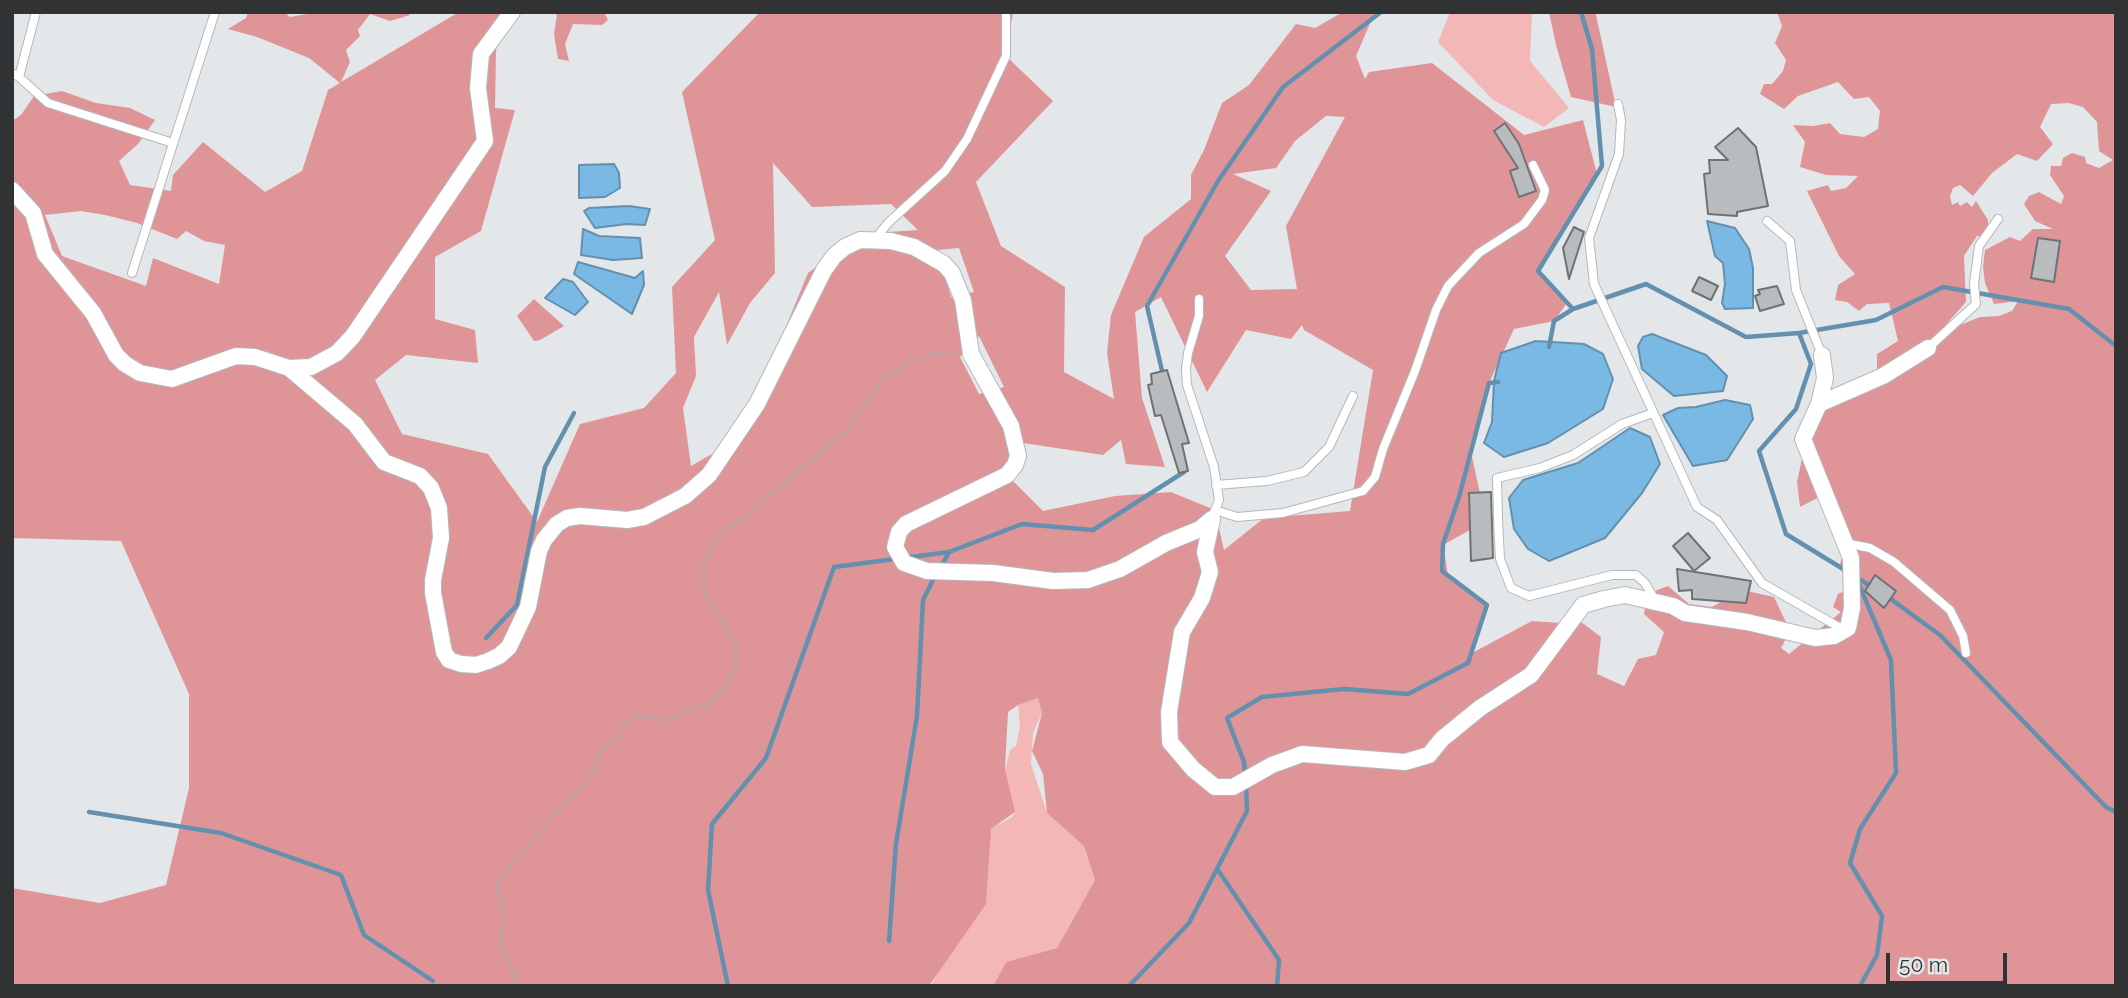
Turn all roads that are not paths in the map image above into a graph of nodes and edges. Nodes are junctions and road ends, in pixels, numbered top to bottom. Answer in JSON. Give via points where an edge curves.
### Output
{"nodes":[{"id":1,"x":36,"y":12,"type":"edge"},
{"id":2,"x":215,"y":12,"type":"edge"},
{"id":3,"x":512,"y":12,"type":"edge"},
{"id":4,"x":1006,"y":12,"type":"edge"},
{"id":5,"x":16,"y":75,"type":"edge"},
{"id":6,"x":1618,"y":104,"type":"dead end"},
{"id":7,"x":173,"y":142,"type":"junction"},
{"id":8,"x":1533,"y":165,"type":"dead end"},
{"id":9,"x":12,"y":190,"type":"edge"},
{"id":10,"x":1998,"y":219,"type":"dead end"},
{"id":11,"x":1767,"y":221,"type":"dead end"},
{"id":12,"x":875,"y":239,"type":"junction"},
{"id":13,"x":132,"y":273,"type":"dead end"},
{"id":14,"x":1199,"y":299,"type":"dead end"},
{"id":15,"x":1928,"y":348,"type":"joint"},
{"id":16,"x":1822,"y":355,"type":"joint"},
{"id":17,"x":289,"y":368,"type":"junction"},
{"id":18,"x":1353,"y":396,"type":"dead end"},
{"id":19,"x":1819,"y":404,"type":"junction"},
{"id":20,"x":1653,"y":413,"type":"junction"},
{"id":21,"x":1216,"y":485,"type":"junction"},
{"id":22,"x":1213,"y":515,"type":"junction"},
{"id":23,"x":1845,"y":543,"type":"junction"},
{"id":24,"x":1656,"y":602,"type":"junction"},
{"id":25,"x":1844,"y":629,"type":"junction"},
{"id":26,"x":1966,"y":653,"type":"dead end"}],
"edges":[{"from":1,"to":5,"type":"lane"},
{"from":2,"to":7,"type":"lane"},
{"from":3,"to":17,"type":"street","via":[[481,54],[478,88],[485,141],[354,336],[322,363]]},
{"from":4,"to":12,"type":"lane","via":[[1006,56],[967,139],[945,171]]},
{"from":5,"to":7,"type":"lane","via":[[48,103]]},
{"from":6,"to":20,"type":"lane","via":[[1619,154],[1589,238],[1594,284]]},
{"from":7,"to":13,"type":"lane"},
{"from":8,"to":22,"type":"lane","via":[[1545,190],[1542,200],[1524,224],[1479,253],[1448,286],[1375,477],[1363,491],[1283,513]]},
{"from":9,"to":17,"type":"street","via":[[33,213],[45,254],[93,313],[125,365],[172,379],[236,356]]},
{"from":10,"to":15,"type":"lane","via":[[1979,246],[1976,304]]},
{"from":11,"to":16,"type":"lane","via":[[1790,241],[1796,290]]},
{"from":12,"to":17,"type":"street","via":[[845,247],[829,263],[757,404],[709,475],[685,496],[640,518],[580,516],[557,524],[539,551],[528,607],[512,642],[499,656],[476,665],[453,662],[443,648],[432,587],[441,529],[431,488],[420,476],[384,462],[355,424]]},
{"from":12,"to":22,"type":"street","via":[[914,247],[944,264],[963,300],[973,359],[1011,426],[1018,456],[1007,475],[906,524],[898,532],[895,547],[904,563],[927,571],[1088,580],[1200,529]]},
{"from":14,"to":21,"type":"lane","via":[[1188,353],[1188,385]]},
{"from":15,"to":19,"type":"street","via":[[1883,376]]},
{"from":16,"to":19,"type":"street","via":[[1825,378]]},
{"from":18,"to":21,"type":"lane","via":[[1329,447],[1304,472],[1268,481]]},
{"from":19,"to":23,"type":"street","via":[[1803,439]]},
{"from":20,"to":24,"type":"lane","via":[[1622,424],[1573,455],[1497,478],[1497,519],[1500,559],[1511,588],[1529,596],[1612,575],[1636,575]]},
{"from":20,"to":25,"type":"lane","via":[[1697,507],[1717,520],[1762,583]]},
{"from":21,"to":22,"type":"lane","via":[[1219,500]]},
{"from":22,"to":24,"type":"street","via":[[1205,552],[1210,572],[1182,632],[1169,712],[1170,742],[1214,787],[1233,788],[1302,754],[1405,762],[1429,755],[1480,708],[1531,675],[1583,605],[1625,595]]},
{"from":23,"to":25,"type":"street","via":[[1853,567],[1852,608]]},
{"from":23,"to":26,"type":"lane","via":[[1870,548],[1894,562],[1950,610]]},
{"from":24,"to":25,"type":"street","via":[[1685,613],[1815,638]]}]}
